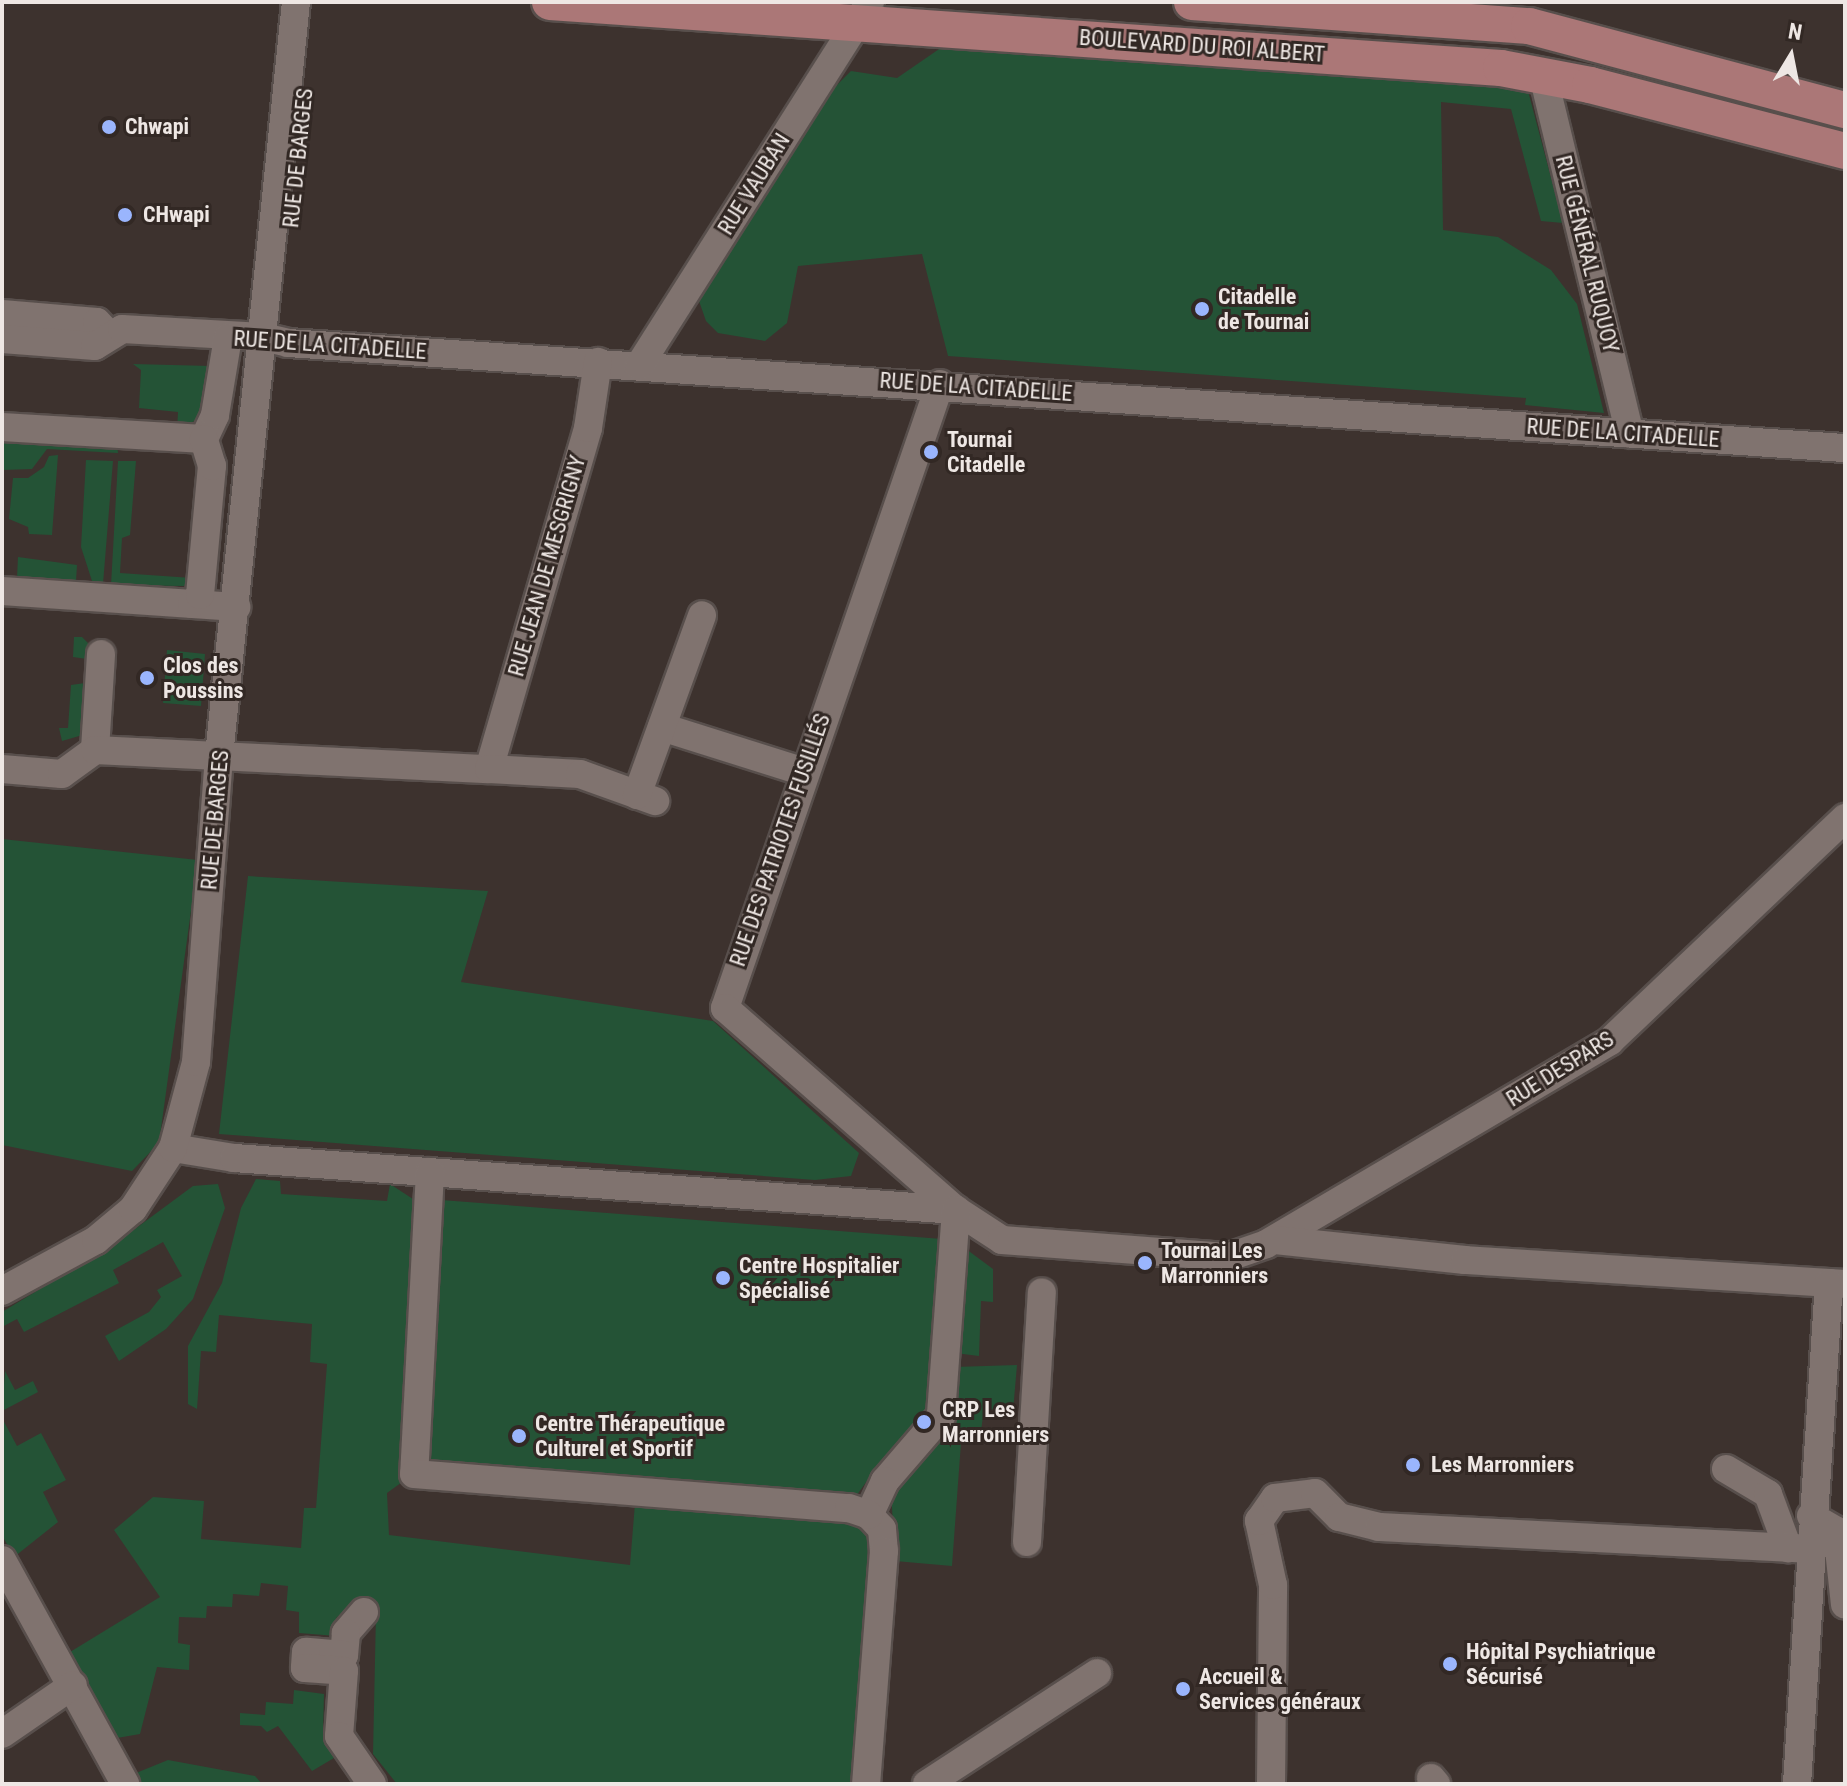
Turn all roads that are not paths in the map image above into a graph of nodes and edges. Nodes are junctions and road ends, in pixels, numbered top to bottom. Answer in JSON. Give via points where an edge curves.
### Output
{"nodes":[{"id":1,"x":296,"y":2,"type":"edge"},
{"id":2,"x":550,"y":2,"type":"edge"},
{"id":3,"x":1206,"y":3,"type":"edge"},
{"id":4,"x":1260,"y":4,"type":"edge"},
{"id":5,"x":864,"y":11,"type":"edge"},
{"id":6,"x":1526,"y":14,"type":"edge"},
{"id":7,"x":1543,"y":75,"type":"junction"},
{"id":8,"x":1845,"y":110,"type":"edge"},
{"id":9,"x":1845,"y":151,"type":"edge"},
{"id":10,"x":2,"y":314,"type":"edge"},
{"id":11,"x":2,"y":327,"type":"edge"},
{"id":12,"x":109,"y":335,"type":"junction"},
{"id":13,"x":228,"y":337,"type":"junction"},
{"id":14,"x":263,"y":337,"type":"junction"},
{"id":15,"x":2,"y":339,"type":"edge"},
{"id":16,"x":598,"y":362,"type":"junction"},
{"id":17,"x":639,"y":366,"type":"junction"},
{"id":18,"x":940,"y":384,"type":"junction"},
{"id":19,"x":2,"y":427,"type":"edge"},
{"id":20,"x":1630,"y":434,"type":"junction"},
{"id":21,"x":204,"y":439,"type":"junction"},
{"id":22,"x":1845,"y":448,"type":"edge"},
{"id":23,"x":2,"y":591,"type":"edge"},
{"id":24,"x":192,"y":604,"type":"junction"},
{"id":25,"x":236,"y":607,"type":"junction"},
{"id":26,"x":702,"y":615,"type":"dead end"},
{"id":27,"x":101,"y":654,"type":"dead end"},
{"id":28,"x":662,"y":727,"type":"junction"},
{"id":29,"x":95,"y":750,"type":"junction"},
{"id":30,"x":219,"y":756,"type":"junction"},
{"id":31,"x":2,"y":769,"type":"edge"},
{"id":32,"x":489,"y":769,"type":"junction"},
{"id":33,"x":805,"y":772,"type":"junction"},
{"id":34,"x":1845,"y":818,"type":"edge"},
{"id":35,"x":173,"y":1148,"type":"junction"},
{"id":36,"x":430,"y":1172,"type":"junction"},
{"id":37,"x":956,"y":1210,"type":"junction"},
{"id":38,"x":1275,"y":1240,"type":"junction"},
{"id":39,"x":1837,"y":1283,"type":"edge"},
{"id":40,"x":2,"y":1291,"type":"edge"},
{"id":41,"x":1042,"y":1292,"type":"dead end"},
{"id":42,"x":1726,"y":1469,"type":"dead end"},
{"id":43,"x":1845,"y":1510,"type":"edge"},
{"id":44,"x":869,"y":1515,"type":"junction"},
{"id":45,"x":1811,"y":1516,"type":"junction"},
{"id":46,"x":1027,"y":1542,"type":"dead end"},
{"id":47,"x":1798,"y":1549,"type":"junction"},
{"id":48,"x":2,"y":1560,"type":"edge"},
{"id":49,"x":1845,"y":1605,"type":"edge"},
{"id":50,"x":364,"y":1612,"type":"dead end"},
{"id":51,"x":1097,"y":1673,"type":"dead end"},
{"id":52,"x":73,"y":1685,"type":"junction"},
{"id":53,"x":2,"y":1734,"type":"edge"},
{"id":54,"x":125,"y":1784,"type":"edge"},
{"id":55,"x":372,"y":1784,"type":"edge"},
{"id":56,"x":866,"y":1784,"type":"edge"},
{"id":57,"x":927,"y":1784,"type":"edge"},
{"id":58,"x":1271,"y":1784,"type":"edge"},
{"id":59,"x":1797,"y":1784,"type":"edge"}],
"edges":[{"from":1,"to":14,"type":"street","name":"RUE DE BARGES","via":[[293,50],[279,62],[261,247],[271,264]]},
{"from":2,"to":5,"type":"main road","name":"BOULEVARD DU ROI ALBERT"},
{"from":3,"to":4,"type":"main road","name":"BOULEVARD DU ROI ALBERT"},
{"from":4,"to":6,"type":"main road","name":"BOULEVARD DU ROI ALBERT"},
{"from":5,"to":7,"type":"main road","name":"BOULEVARD DU ROI ALBERT"},
{"from":5,"to":17,"type":"street","name":"RUE VAUBAN"},
{"from":6,"to":8,"type":"main road","name":"BOULEVARD DU ROI ALBERT"},
{"from":7,"to":9,"type":"main road","name":"BOULEVARD DU ROI ALBERT"},
{"from":7,"to":20,"type":"street","name":"RUE GÉNÉRAL RUQUOY"},
{"from":10,"to":12,"type":"street","name":"RUE DE LA CITADELLE","via":[[97,322]]},
{"from":11,"to":12,"type":"street","name":"RUE DE LA CITADELLE"},
{"from":12,"to":13,"type":"street","name":"RUE DE LA CITADELLE","via":[[122,329]]},
{"from":12,"to":15,"type":"street","name":"RUE DE LA CITADELLE","via":[[95,346]]},
{"from":13,"to":14,"type":"street","name":"RUE DE LA CITADELLE"},
{"from":13,"to":21,"type":"street","via":[[215,415]]},
{"from":14,"to":16,"type":"street","name":"RUE DE LA CITADELLE","via":[[288,343]]},
{"from":14,"to":25,"type":"street","name":"RUE DE BARGES"},
{"from":16,"to":17,"type":"street","name":"RUE DE LA CITADELLE"},
{"from":16,"to":32,"type":"street","name":"RUE JEAN DE MESGRIGNY","via":[[588,428]]},
{"from":17,"to":18,"type":"street","name":"RUE DE LA CITADELLE"},
{"from":18,"to":20,"type":"street","name":"RUE DE LA CITADELLE"},
{"from":18,"to":33,"type":"street","name":"RUE DES PATRIOTES FUSILLÉS"},
{"from":19,"to":21,"type":"street"},
{"from":20,"to":22,"type":"street","name":"RUE DE LA CITADELLE"},
{"from":21,"to":24,"type":"street","via":[[212,466],[200,595]]},
{"from":23,"to":24,"type":"street"},
{"from":24,"to":25,"type":"street"},
{"from":25,"to":30,"type":"street","name":"RUE DE BARGES"},
{"from":26,"to":28,"type":"street"},
{"from":27,"to":29,"type":"street"},
{"from":28,"to":32,"type":"street","via":[[647,798],[580,774]]},
{"from":28,"to":33,"type":"street"},
{"from":29,"to":30,"type":"street"},
{"from":29,"to":31,"type":"street","via":[[62,774]]},
{"from":30,"to":32,"type":"street"},
{"from":30,"to":35,"type":"street","name":"RUE DE BARGES","via":[[196,1062]]},
{"from":33,"to":37,"type":"street","name":"RUE DES PATRIOTES FUSILLÉS","via":[[725,1008]]},
{"from":34,"to":38,"type":"street","name":"RUE DESPARS","via":[[1610,1041]]},
{"from":35,"to":36,"type":"street","name":"RUE DES PATRIOTES FUSILLÉS","via":[[234,1158]]},
{"from":35,"to":40,"type":"street","name":"RUE DE BARGES","via":[[133,1209],[96,1240]]},
{"from":36,"to":37,"type":"street","name":"RUE DES PATRIOTES FUSILLÉS"},
{"from":36,"to":44,"type":"street","via":[[414,1474],[849,1508]]},
{"from":37,"to":38,"type":"street","name":"RUE DES PATRIOTES FUSILLÉS","via":[[1002,1240],[1229,1257]]},
{"from":37,"to":44,"type":"street","via":[[941,1416],[885,1481]]},
{"from":38,"to":39,"type":"street","via":[[1465,1260]]},
{"from":39,"to":45,"type":"street"},
{"from":41,"to":46,"type":"street"},
{"from":42,"to":47,"type":"street","via":[[1768,1494]]},
{"from":43,"to":45,"type":"street"},
{"from":44,"to":56,"type":"street","via":[[882,1529],[884,1551]]},
{"from":45,"to":47,"type":"street"},
{"from":45,"to":49,"type":"street","via":[[1837,1531]]},
{"from":47,"to":58,"type":"street","via":[[1379,1527],[1339,1517],[1315,1493],[1275,1498],[1259,1521],[1273,1585]]},
{"from":47,"to":59,"type":"street"},
{"from":48,"to":52,"type":"street"},
{"from":50,"to":55,"type":"street","via":[[346,1633],[339,1736]]},
{"from":51,"to":57,"type":"street"},
{"from":52,"to":53,"type":"street"},
{"from":52,"to":54,"type":"street"}]}
